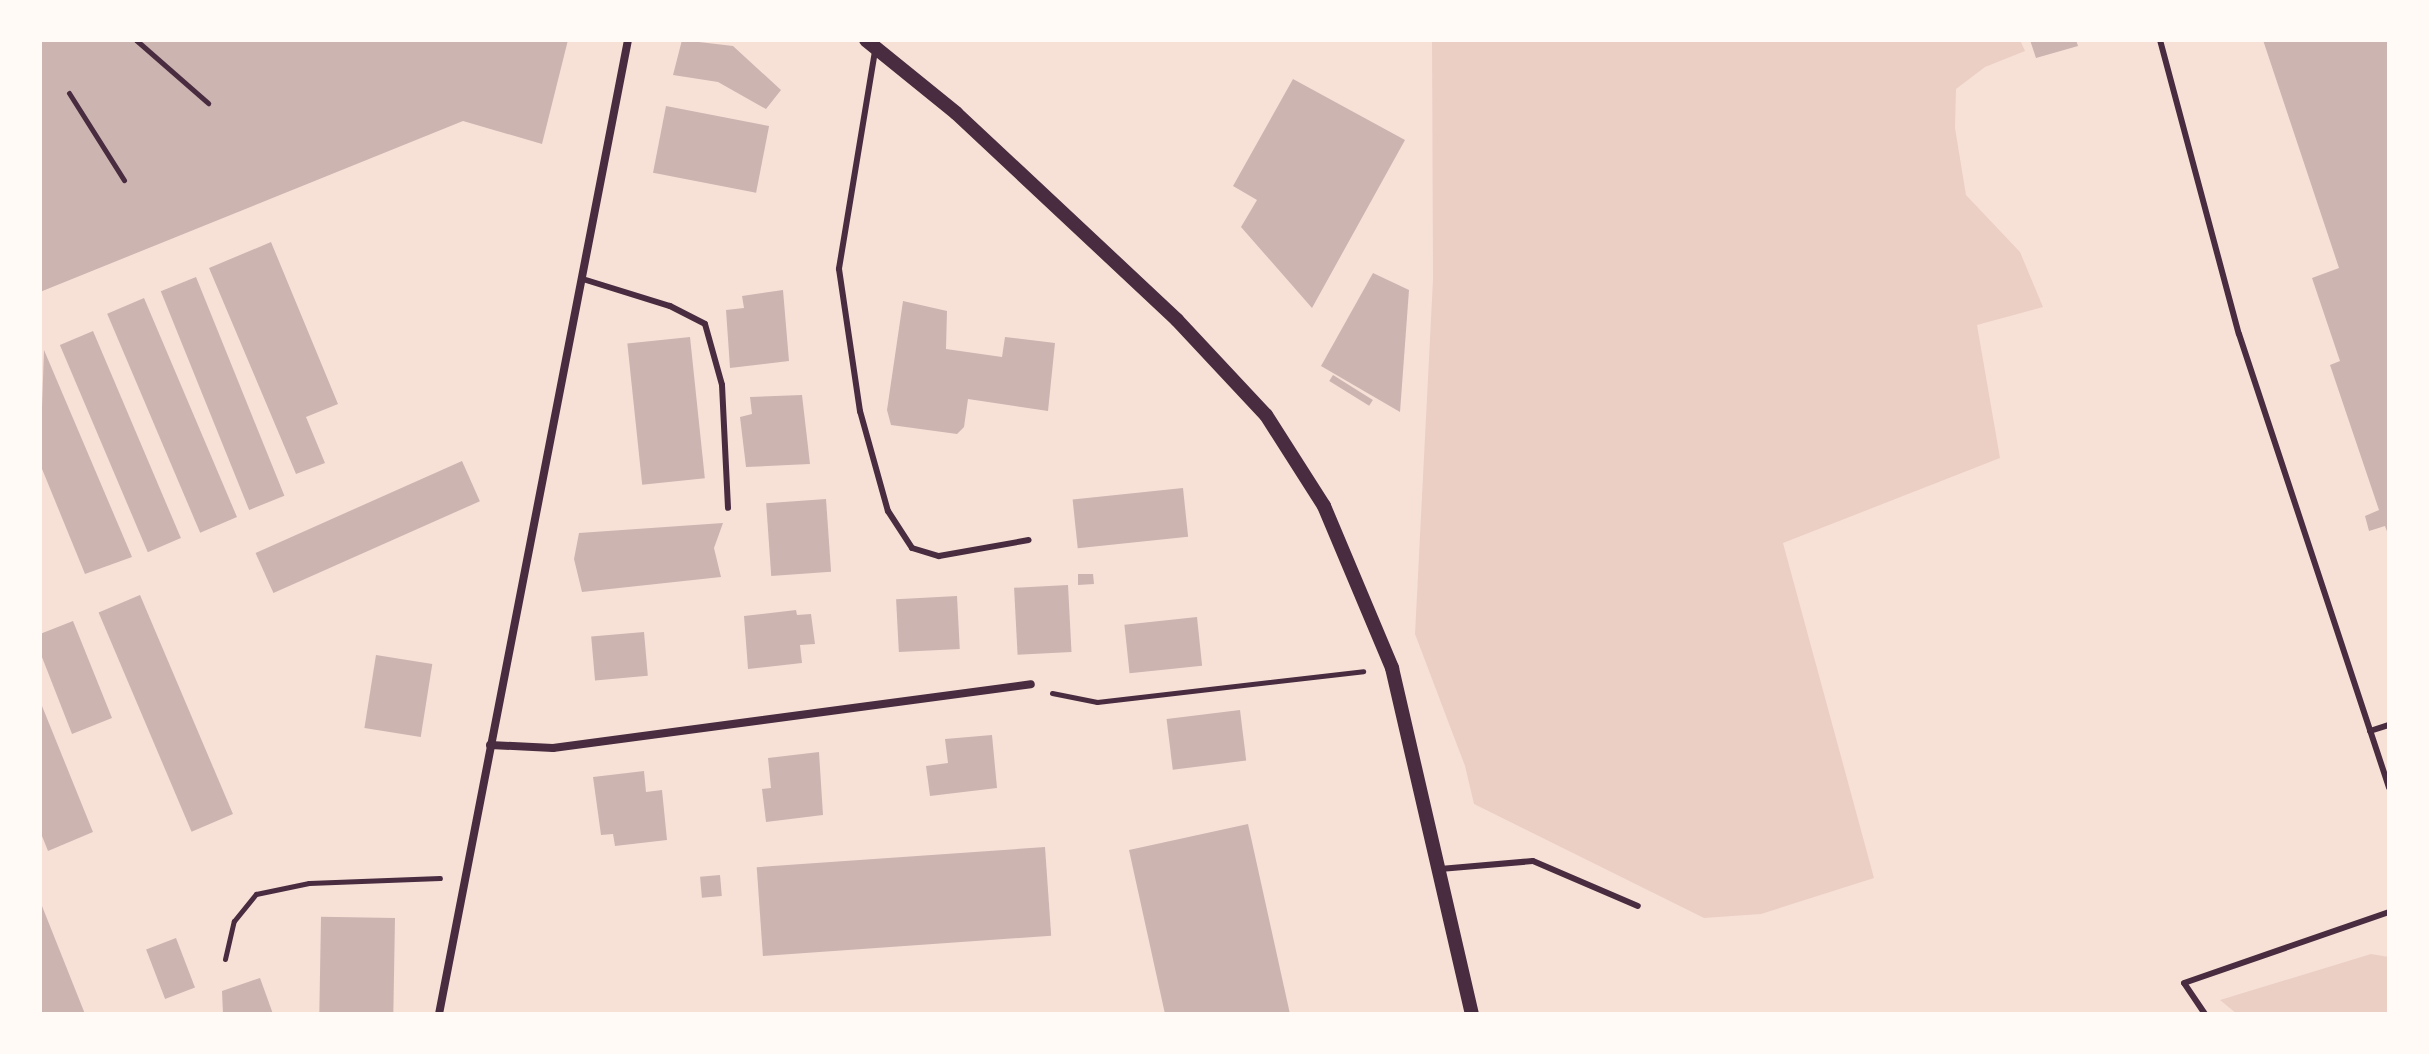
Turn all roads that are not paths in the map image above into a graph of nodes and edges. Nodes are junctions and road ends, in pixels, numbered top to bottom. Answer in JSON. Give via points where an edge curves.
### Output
{"nodes":[{"id":1,"x":628,"y":40,"type":"edge"},
{"id":2,"x":2160,"y":40,"type":"edge"},
{"id":3,"x":871,"y":44,"type":"edge"},
{"id":4,"x":586,"y":280,"type":"junction"},
{"id":5,"x":728,"y":508,"type":"dead end"},
{"id":6,"x":1029,"y":540,"type":"dead end"},
{"id":7,"x":1031,"y":684,"type":"road end"},
{"id":8,"x":2389,"y":725,"type":"edge"},
{"id":9,"x":2370,"y":731,"type":"junction"},
{"id":10,"x":490,"y":745,"type":"junction"},
{"id":11,"x":2389,"y":788,"type":"edge"},
{"id":12,"x":1440,"y":869,"type":"junction"},
{"id":13,"x":1638,"y":906,"type":"dead end"},
{"id":14,"x":2389,"y":912,"type":"edge"},
{"id":15,"x":439,"y":1014,"type":"edge"},
{"id":16,"x":1472,"y":1014,"type":"edge"},
{"id":17,"x":2205,"y":1014,"type":"edge"}],
"edges":[{"from":1,"to":4,"type":"street"},
{"from":2,"to":9,"type":"lane","via":[[2239,334]]},
{"from":3,"to":6,"type":"lane","via":[[839,269],[860,411],[888,511],[912,548],[939,556],[975,554]]},
{"from":3,"to":12,"type":"street","via":[[956,113],[1177,320],[1266,415],[1324,506],[1392,668]]},
{"from":4,"to":5,"type":"lane","via":[[670,306],[705,324],[722,385]]},
{"from":4,"to":10,"type":"street"},
{"from":7,"to":10,"type":"street","via":[[553,748]]},
{"from":8,"to":9,"type":"lane"},
{"from":9,"to":11,"type":"lane"},
{"from":10,"to":15,"type":"street"},
{"from":12,"to":13,"type":"lane","via":[[1533,861]]},
{"from":12,"to":16,"type":"street"},
{"from":14,"to":17,"type":"lane","via":[[2184,983]]}]}
